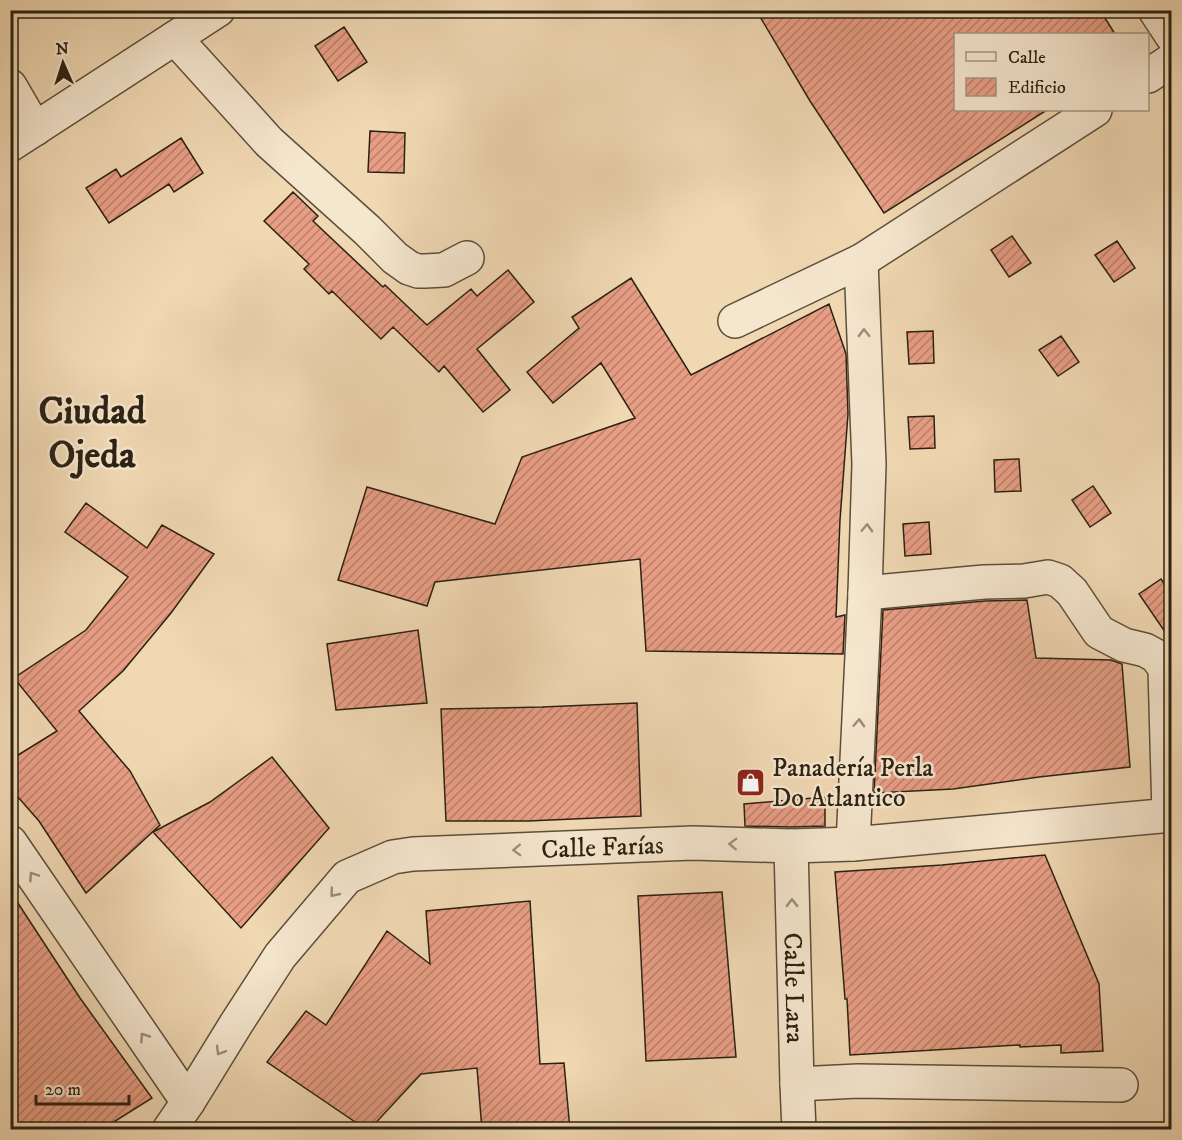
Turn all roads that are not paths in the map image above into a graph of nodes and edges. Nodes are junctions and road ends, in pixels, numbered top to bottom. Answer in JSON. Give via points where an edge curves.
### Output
{"nodes":[{"id":1,"x":218,"y":10,"type":"edge"},
{"id":2,"x":1155,"y":10,"type":"edge"},
{"id":3,"x":1172,"y":36,"type":"edge"},
{"id":4,"x":175,"y":38,"type":"junction"},
{"id":5,"x":1172,"y":60,"type":"edge"},
{"id":6,"x":1149,"y":74,"type":"edge"},
{"id":7,"x":10,"y":86,"type":"edge"},
{"id":8,"x":1093,"y":111,"type":"edge"},
{"id":9,"x":23,"y":137,"type":"edge"},
{"id":10,"x":467,"y":258,"type":"dead end"},
{"id":11,"x":861,"y":261,"type":"junction"},
{"id":12,"x":735,"y":321,"type":"dead end"},
{"id":13,"x":865,"y":592,"type":"junction"},
{"id":14,"x":1170,"y":815,"type":"edge"},
{"id":15,"x":10,"y":842,"type":"edge"},
{"id":16,"x":853,"y":844,"type":"junction"},
{"id":17,"x":791,"y":846,"type":"junction"},
{"id":18,"x":797,"y":1084,"type":"junction"},
{"id":19,"x":1121,"y":1085,"type":"dead end"},
{"id":20,"x":188,"y":1102,"type":"junction"},
{"id":21,"x":169,"y":1130,"type":"edge"},
{"id":22,"x":799,"y":1130,"type":"edge"}],
"edges":[{"from":1,"to":4,"type":"street"},
{"from":2,"to":3,"type":"street"},
{"from":4,"to":9,"type":"street"},
{"from":4,"to":10,"type":"street","via":[[269,142],[395,258],[418,271],[444,270]]},
{"from":5,"to":6,"type":"street"},
{"from":7,"to":9,"type":"street"},
{"from":8,"to":11,"type":"street"},
{"from":11,"to":12,"type":"street"},
{"from":13,"to":11,"type":"street","one_way":true,"via":[[869,464]]},
{"from":13,"to":14,"type":"street","via":[[1048,577],[1060,581],[1099,632],[1145,650],[1165,668]]},
{"from":16,"to":13,"type":"street","one_way":true},
{"from":14,"to":16,"type":"street","name":"Calle Farías"},
{"from":20,"to":15,"type":"street","one_way":true},
{"from":16,"to":17,"type":"street","name":"Calle Farías"},
{"from":18,"to":17,"type":"street","name":"Calle Lara","one_way":true},
{"from":17,"to":20,"type":"street","name":"Calle Farías","one_way":true,"via":[[693,843],[393,857],[347,877],[280,956]]},
{"from":18,"to":19,"type":"street","via":[[858,1081]]},
{"from":18,"to":22,"type":"street","name":"Calle Lara"},
{"from":20,"to":21,"type":"street","name":"Calle Farías"}]}
